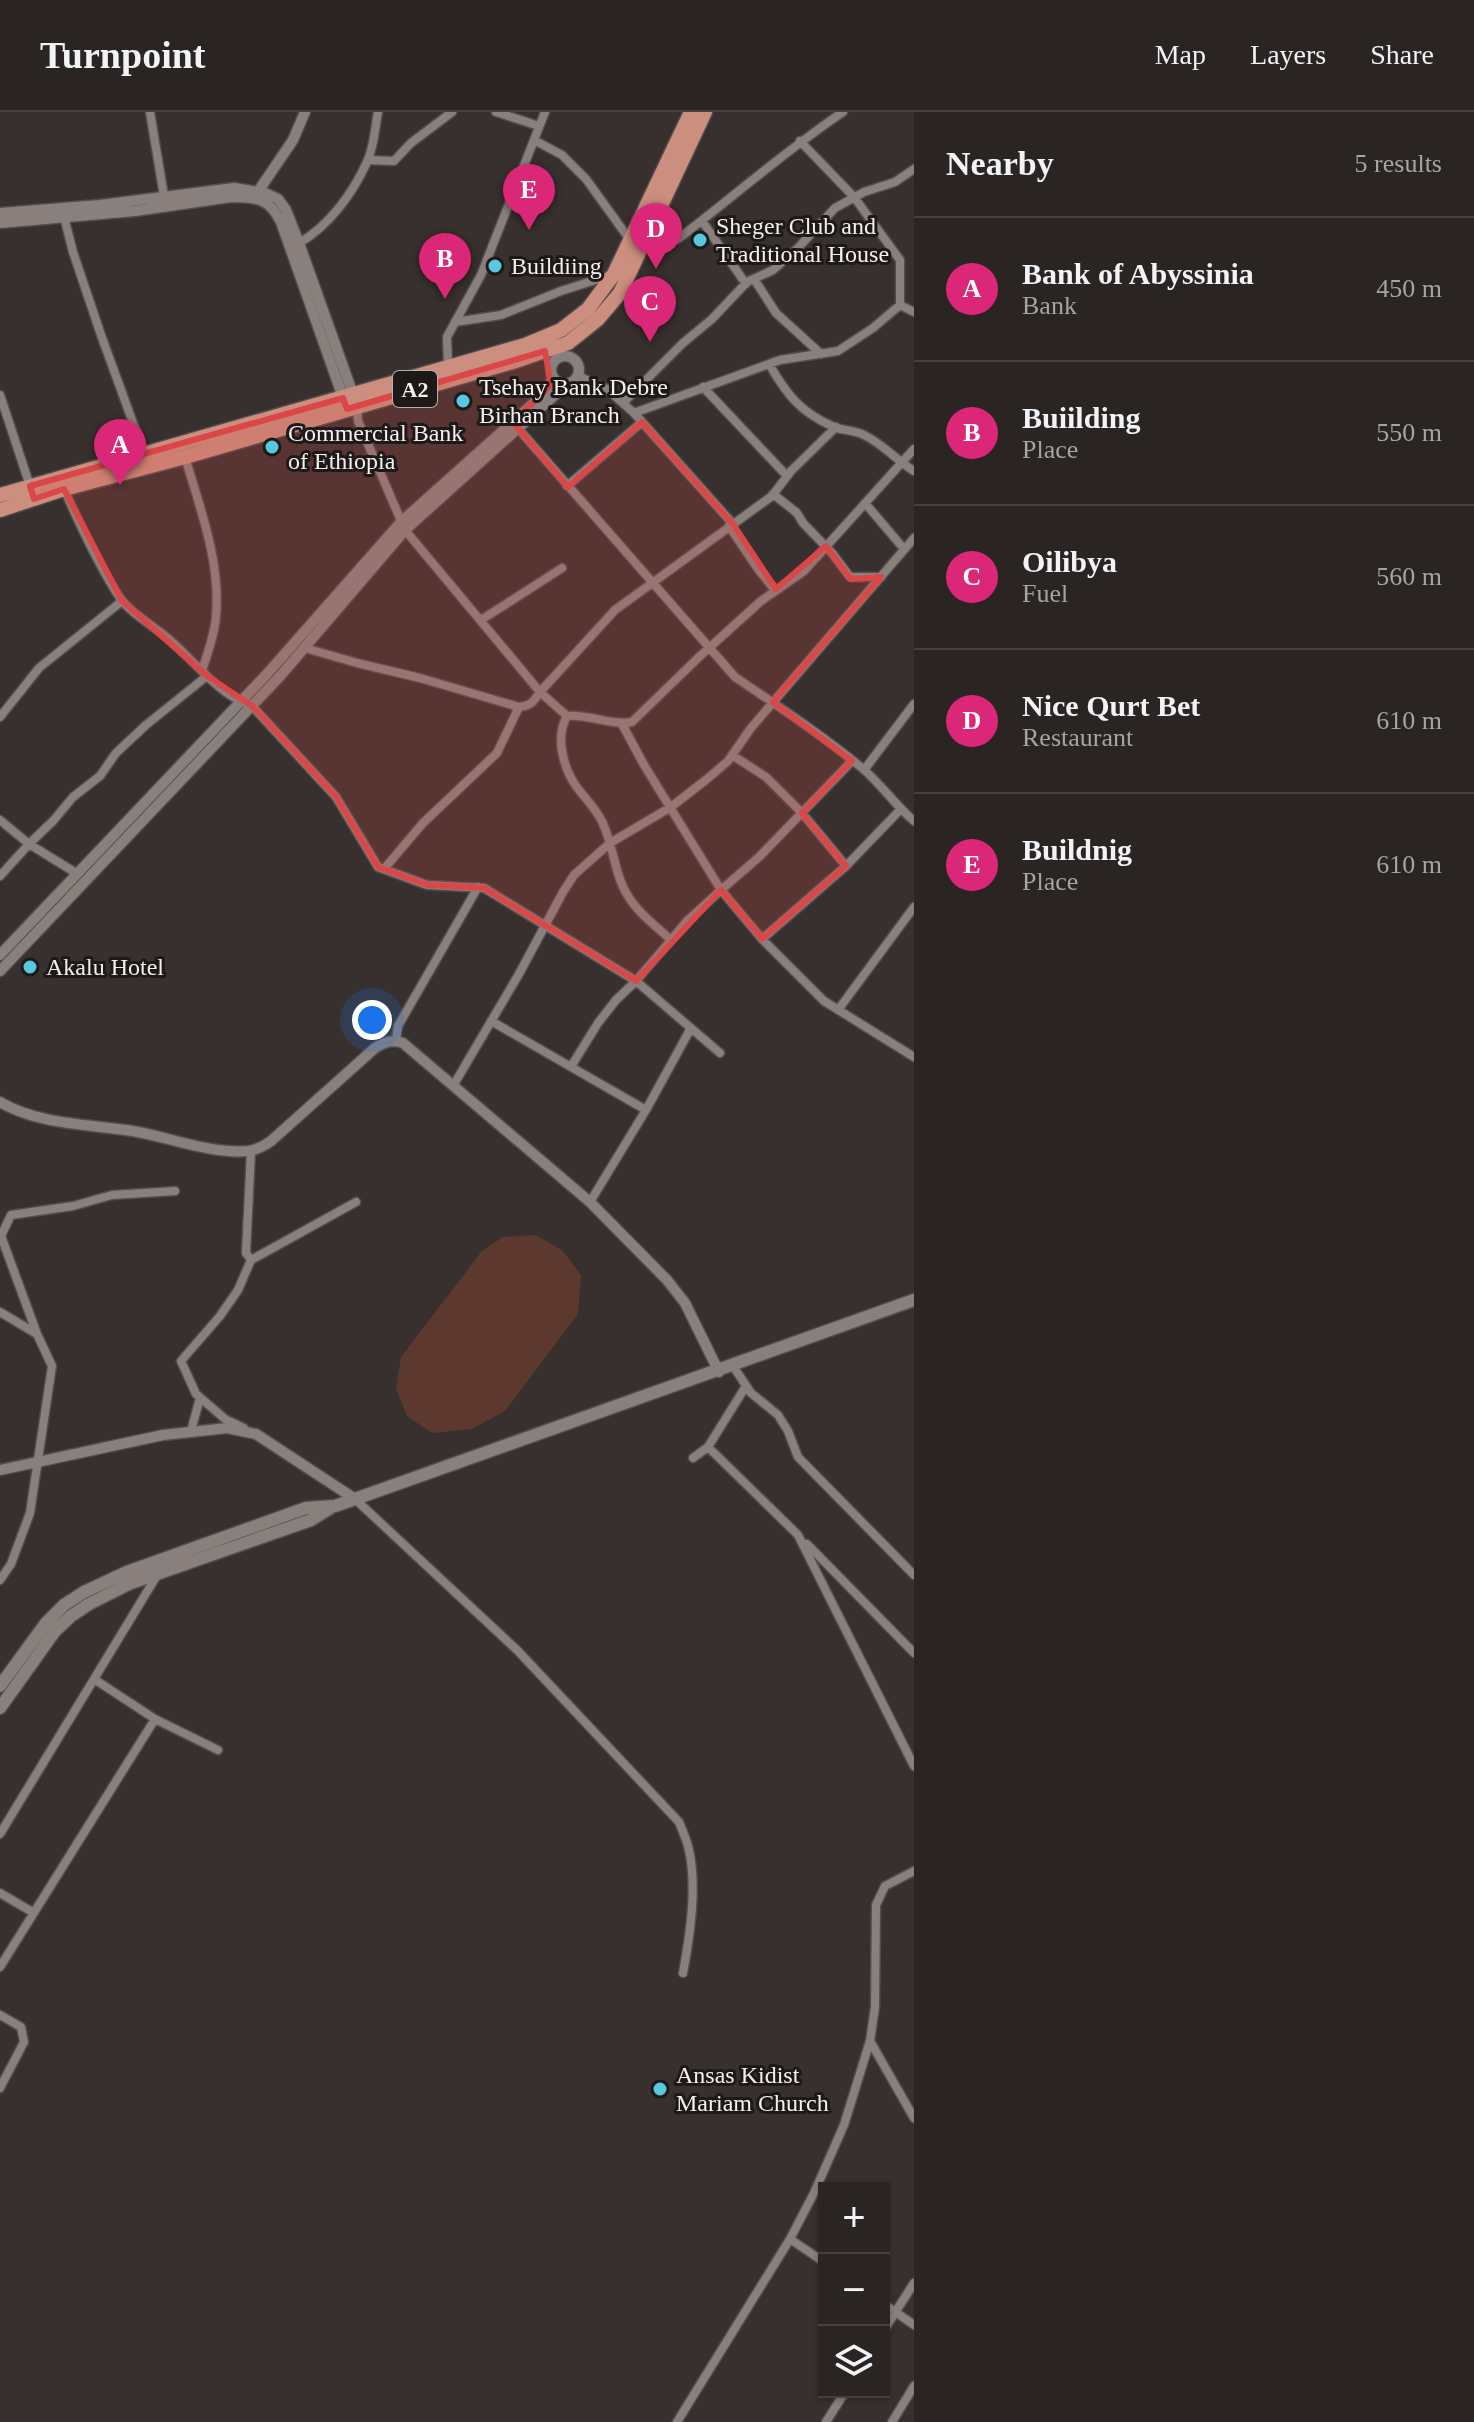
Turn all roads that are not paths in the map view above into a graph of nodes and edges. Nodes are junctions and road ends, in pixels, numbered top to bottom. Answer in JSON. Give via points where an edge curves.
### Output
{"nodes":[{"id":1,"x":150,"y":112,"type":"edge"},
{"id":2,"x":305,"y":112,"type":"edge"},
{"id":3,"x":378,"y":112,"type":"edge"},
{"id":4,"x":452,"y":112,"type":"edge"},
{"id":5,"x":496,"y":112,"type":"edge"},
{"id":6,"x":545,"y":112,"type":"edge"},
{"id":7,"x":691,"y":112,"type":"edge"},
{"id":8,"x":705,"y":112,"type":"edge"},
{"id":9,"x":843,"y":112,"type":"edge"},
{"id":10,"x":539,"y":126,"type":"junction"},
{"id":11,"x":534,"y":140,"type":"junction"},
{"id":12,"x":800,"y":141,"type":"junction"},
{"id":13,"x":368,"y":160,"type":"junction"},
{"id":14,"x":912,"y":172,"type":"edge"},
{"id":15,"x":256,"y":195,"type":"junction"},
{"id":16,"x":854,"y":197,"type":"junction"},
{"id":17,"x":164,"y":201,"type":"junction"},
{"id":18,"x":0,"y":213,"type":"edge"},
{"id":19,"x":63,"y":214,"type":"junction"},
{"id":20,"x":702,"y":221,"type":"junction"},
{"id":21,"x":0,"y":223,"type":"edge"},
{"id":22,"x":637,"y":241,"type":"junction"},
{"id":23,"x":299,"y":243,"type":"junction"},
{"id":24,"x":621,"y":276,"type":"junction"},
{"id":25,"x":750,"y":281,"type":"junction"},
{"id":26,"x":900,"y":305,"type":"junction"},
{"id":27,"x":914,"y":312,"type":"edge"},
{"id":28,"x":455,"y":322,"type":"junction"},
{"id":29,"x":564,"y":336,"type":"junction"},
{"id":30,"x":542,"y":345,"type":"junction"},
{"id":31,"x":821,"y":354,"type":"junction"},
{"id":32,"x":574,"y":359,"type":"junction"},
{"id":33,"x":769,"y":364,"type":"junction"},
{"id":34,"x":448,"y":367,"type":"junction"},
{"id":35,"x":552,"y":372,"type":"junction"},
{"id":36,"x":578,"y":376,"type":"junction"},
{"id":37,"x":567,"y":384,"type":"junction"},
{"id":38,"x":703,"y":387,"type":"junction"},
{"id":39,"x":0,"y":395,"type":"edge"},
{"id":40,"x":623,"y":403,"type":"junction"},
{"id":41,"x":351,"y":406,"type":"junction"},
{"id":42,"x":634,"y":413,"type":"junction"},
{"id":43,"x":642,"y":422,"type":"junction"},
{"id":44,"x":516,"y":425,"type":"junction"},
{"id":45,"x":836,"y":427,"type":"junction"},
{"id":46,"x":914,"y":449,"type":"edge"},
{"id":47,"x":144,"y":453,"type":"junction"},
{"id":48,"x":185,"y":457,"type":"junction"},
{"id":49,"x":902,"y":464,"type":"junction"},
{"id":50,"x":914,"y":471,"type":"edge"},
{"id":51,"x":787,"y":476,"type":"junction"},
{"id":52,"x":567,"y":486,"type":"junction"},
{"id":53,"x":64,"y":489,"type":"junction"},
{"id":54,"x":32,"y":492,"type":"junction"},
{"id":55,"x":773,"y":494,"type":"junction"},
{"id":56,"x":0,"y":495,"type":"edge"},
{"id":57,"x":865,"y":503,"type":"junction"},
{"id":58,"x":0,"y":510,"type":"edge"},
{"id":59,"x":731,"y":525,"type":"junction"},
{"id":60,"x":403,"y":526,"type":"junction"},
{"id":61,"x":914,"y":538,"type":"edge"},
{"id":62,"x":826,"y":546,"type":"junction"},
{"id":63,"x":904,"y":549,"type":"junction"},
{"id":64,"x":562,"y":568,"type":"dead end"},
{"id":65,"x":881,"y":577,"type":"junction"},
{"id":66,"x":653,"y":581,"type":"junction"},
{"id":67,"x":775,"y":590,"type":"junction"},
{"id":68,"x":122,"y":601,"type":"junction"},
{"id":69,"x":481,"y":620,"type":"junction"},
{"id":70,"x":305,"y":648,"type":"junction"},
{"id":71,"x":710,"y":648,"type":"junction"},
{"id":72,"x":205,"y":674,"type":"junction"},
{"id":73,"x":540,"y":692,"type":"junction"},
{"id":74,"x":240,"y":702,"type":"junction"},
{"id":75,"x":773,"y":702,"type":"junction"},
{"id":76,"x":914,"y":704,"type":"edge"},
{"id":77,"x":252,"y":706,"type":"junction"},
{"id":78,"x":519,"y":707,"type":"junction"},
{"id":79,"x":567,"y":716,"type":"junction"},
{"id":80,"x":0,"y":717,"type":"edge"},
{"id":81,"x":622,"y":724,"type":"junction"},
{"id":82,"x":732,"y":755,"type":"junction"},
{"id":83,"x":852,"y":761,"type":"junction"},
{"id":84,"x":864,"y":770,"type":"junction"},
{"id":85,"x":671,"y":807,"type":"junction"},
{"id":86,"x":900,"y":810,"type":"junction"},
{"id":87,"x":802,"y":813,"type":"junction"},
{"id":88,"x":0,"y":820,"type":"edge"},
{"id":89,"x":914,"y":821,"type":"edge"},
{"id":90,"x":610,"y":843,"type":"junction"},
{"id":91,"x":29,"y":844,"type":"junction"},
{"id":92,"x":846,"y":866,"type":"junction"},
{"id":93,"x":384,"y":869,"type":"junction"},
{"id":94,"x":76,"y":873,"type":"junction"},
{"id":95,"x":0,"y":876,"type":"edge"},
{"id":96,"x":478,"y":887,"type":"junction"},
{"id":97,"x":721,"y":890,"type":"junction"},
{"id":98,"x":914,"y":907,"type":"edge"},
{"id":99,"x":545,"y":925,"type":"junction"},
{"id":100,"x":762,"y":939,"type":"junction"},
{"id":101,"x":671,"y":940,"type":"junction"},
{"id":102,"x":4,"y":953,"type":"edge"},
{"id":103,"x":0,"y":971,"type":"edge"},
{"id":104,"x":636,"y":981,"type":"junction"},
{"id":105,"x":838,"y":1010,"type":"junction"},
{"id":106,"x":491,"y":1021,"type":"junction"},
{"id":107,"x":691,"y":1028,"type":"junction"},
{"id":108,"x":396,"y":1040,"type":"junction"},
{"id":109,"x":720,"y":1053,"type":"dead end"},
{"id":110,"x":914,"y":1057,"type":"edge"},
{"id":111,"x":572,"y":1065,"type":"junction"},
{"id":112,"x":453,"y":1086,"type":"junction"},
{"id":113,"x":0,"y":1102,"type":"edge"},
{"id":114,"x":646,"y":1110,"type":"junction"},
{"id":115,"x":251,"y":1151,"type":"junction"},
{"id":116,"x":175,"y":1191,"type":"dead end"},
{"id":117,"x":356,"y":1202,"type":"dead end"},
{"id":118,"x":590,"y":1202,"type":"junction"},
{"id":119,"x":1,"y":1237,"type":"edge"},
{"id":120,"x":251,"y":1260,"type":"junction"},
{"id":121,"x":914,"y":1300,"type":"edge"},
{"id":122,"x":0,"y":1312,"type":"edge"},
{"id":123,"x":37,"y":1334,"type":"junction"},
{"id":124,"x":733,"y":1366,"type":"junction"},
{"id":125,"x":719,"y":1372,"type":"junction"},
{"id":126,"x":746,"y":1386,"type":"junction"},
{"id":127,"x":200,"y":1398,"type":"junction"},
{"id":128,"x":191,"y":1431,"type":"junction"},
{"id":129,"x":256,"y":1434,"type":"junction"},
{"id":130,"x":708,"y":1447,"type":"junction"},
{"id":131,"x":693,"y":1458,"type":"dead end"},
{"id":132,"x":37,"y":1462,"type":"junction"},
{"id":133,"x":0,"y":1470,"type":"edge"},
{"id":134,"x":355,"y":1499,"type":"junction"},
{"id":135,"x":798,"y":1535,"type":"junction"},
{"id":136,"x":158,"y":1567,"type":"junction"},
{"id":137,"x":914,"y":1575,"type":"edge"},
{"id":138,"x":0,"y":1580,"type":"edge"},
{"id":139,"x":914,"y":1653,"type":"edge"},
{"id":140,"x":94,"y":1679,"type":"junction"},
{"id":141,"x":0,"y":1686,"type":"edge"},
{"id":142,"x":0,"y":1708,"type":"edge"},
{"id":143,"x":155,"y":1719,"type":"junction"},
{"id":144,"x":218,"y":1750,"type":"dead end"},
{"id":145,"x":914,"y":1766,"type":"edge"},
{"id":146,"x":0,"y":1834,"type":"edge"},
{"id":147,"x":913,"y":1876,"type":"edge"},
{"id":148,"x":0,"y":1893,"type":"edge"},
{"id":149,"x":34,"y":1913,"type":"junction"},
{"id":150,"x":0,"y":1967,"type":"edge"},
{"id":151,"x":683,"y":1973,"type":"dead end"},
{"id":152,"x":0,"y":2015,"type":"edge"},
{"id":153,"x":870,"y":2041,"type":"junction"},
{"id":154,"x":0,"y":2088,"type":"edge"},
{"id":155,"x":914,"y":2118,"type":"edge"},
{"id":156,"x":790,"y":2239,"type":"junction"},
{"id":157,"x":818,"y":2258,"type":"edge"},
{"id":158,"x":914,"y":2283,"type":"edge"},
{"id":159,"x":890,"y":2308,"type":"edge"},
{"id":160,"x":896,"y":2312,"type":"junction"},
{"id":161,"x":914,"y":2325,"type":"edge"},
{"id":162,"x":887,"y":2326,"type":"edge"},
{"id":163,"x":914,"y":2386,"type":"edge"},
{"id":164,"x":841,"y":2398,"type":"edge"},
{"id":165,"x":677,"y":2422,"type":"edge"},
{"id":166,"x":826,"y":2422,"type":"edge"},
{"id":167,"x":892,"y":2422,"type":"edge"}],
"edges":[{"from":1,"to":17,"type":"street"},
{"from":2,"to":15,"type":"street"},
{"from":3,"to":13,"type":"street"},
{"from":4,"to":13,"type":"street","via":[[394,161]]},
{"from":5,"to":10,"type":"street"},
{"from":6,"to":10,"type":"street"},
{"from":7,"to":22,"type":"highway","number":"A2"},
{"from":8,"to":22,"type":"highway","number":"A2"},
{"from":9,"to":12,"type":"street"},
{"from":10,"to":11,"type":"street"},
{"from":11,"to":22,"type":"street","via":[[562,155]]},
{"from":11,"to":28,"type":"street","via":[[481,275]]},
{"from":12,"to":16,"type":"street"},
{"from":12,"to":20,"type":"street"},
{"from":13,"to":23,"type":"street","via":[[344,201],[315,234]]},
{"from":14,"to":16,"type":"street"},
{"from":15,"to":17,"type":"street","via":[[234,188]]},
{"from":15,"to":23,"type":"street","via":[[278,199]]},
{"from":15,"to":41,"type":"street","via":[[274,208],[281,222]]},
{"from":16,"to":25,"type":"street","via":[[835,208],[773,270]]},
{"from":16,"to":26,"type":"street","via":[[900,260]]},
{"from":17,"to":19,"type":"street"},
{"from":18,"to":19,"type":"street"},
{"from":19,"to":21,"type":"street"},
{"from":19,"to":47,"type":"street"},
{"from":20,"to":22,"type":"street","via":[[671,242]]},
{"from":20,"to":25,"type":"street"},
{"from":22,"to":24,"type":"highway","number":"A2"},
{"from":23,"to":41,"type":"street"},
{"from":24,"to":28,"type":"street","via":[[561,291],[501,315]]},
{"from":24,"to":29,"type":"highway","number":"A2"},
{"from":25,"to":31,"type":"street"},
{"from":25,"to":40,"type":"street"},
{"from":26,"to":27,"type":"street"},
{"from":26,"to":31,"type":"street","via":[[838,351]]},
{"from":28,"to":34,"type":"street","via":[[447,337]]},
{"from":29,"to":30,"type":"highway","number":"A2"},
{"from":29,"to":32,"type":"street"},
{"from":30,"to":34,"type":"highway","number":"A2"},
{"from":30,"to":35,"type":"street"},
{"from":30,"to":41,"type":"highway","number":"A2"},
{"from":31,"to":33,"type":"street"},
{"from":32,"to":35,"type":"street","via":[[561,356]]},
{"from":32,"to":36,"type":"street"},
{"from":33,"to":38,"type":"street"},
{"from":33,"to":45,"type":"street","via":[[800,408]]},
{"from":34,"to":41,"type":"highway","number":"A2"},
{"from":35,"to":37,"type":"street","via":[[558,382]]},
{"from":35,"to":44,"type":"street","via":[[545,393]]},
{"from":36,"to":37,"type":"street"},
{"from":36,"to":40,"type":"street"},
{"from":37,"to":44,"type":"street"},
{"from":38,"to":42,"type":"street"},
{"from":38,"to":51,"type":"street"},
{"from":39,"to":54,"type":"street"},
{"from":40,"to":42,"type":"street"},
{"from":41,"to":47,"type":"highway","number":"A2"},
{"from":41,"to":48,"type":"highway","number":"A2"},
{"from":41,"to":60,"type":"street"},
{"from":42,"to":43,"type":"street"},
{"from":43,"to":52,"type":"street"},
{"from":43,"to":59,"type":"street"},
{"from":44,"to":52,"type":"street"},
{"from":44,"to":60,"type":"street"},
{"from":45,"to":49,"type":"street","via":[[880,444]]},
{"from":45,"to":51,"type":"street"},
{"from":46,"to":49,"type":"street"},
{"from":47,"to":54,"type":"highway","number":"A2"},
{"from":48,"to":53,"type":"highway","number":"A2"},
{"from":48,"to":72,"type":"street","via":[[215,571],[216,618]]},
{"from":49,"to":50,"type":"street"},
{"from":49,"to":57,"type":"street"},
{"from":51,"to":55,"type":"street"},
{"from":52,"to":66,"type":"street"},
{"from":53,"to":54,"type":"highway","number":"A2"},
{"from":53,"to":68,"type":"street"},
{"from":54,"to":56,"type":"highway","number":"A2"},
{"from":54,"to":58,"type":"highway","number":"A2"},
{"from":55,"to":59,"type":"street"},
{"from":55,"to":62,"type":"street"},
{"from":57,"to":62,"type":"street"},
{"from":57,"to":63,"type":"street"},
{"from":59,"to":66,"type":"street"},
{"from":59,"to":67,"type":"street"},
{"from":60,"to":69,"type":"street"},
{"from":60,"to":70,"type":"street"},
{"from":60,"to":74,"type":"street"},
{"from":61,"to":63,"type":"street"},
{"from":62,"to":65,"type":"street","via":[[850,577]]},
{"from":62,"to":67,"type":"street","via":[[804,571]]},
{"from":63,"to":65,"type":"street"},
{"from":64,"to":69,"type":"street"},
{"from":65,"to":75,"type":"street"},
{"from":66,"to":71,"type":"street"},
{"from":66,"to":73,"type":"street","via":[[615,610]]},
{"from":67,"to":71,"type":"street"},
{"from":68,"to":72,"type":"street"},
{"from":68,"to":80,"type":"street","via":[[39,668]]},
{"from":69,"to":73,"type":"street"},
{"from":70,"to":77,"type":"street"},
{"from":70,"to":78,"type":"street"},
{"from":71,"to":75,"type":"street","via":[[735,677]]},
{"from":71,"to":81,"type":"street","via":[[632,722]]},
{"from":72,"to":74,"type":"street"},
{"from":72,"to":91,"type":"street","via":[[116,753],[100,776]]},
{"from":73,"to":78,"type":"street","via":[[534,702]]},
{"from":73,"to":79,"type":"street"},
{"from":74,"to":77,"type":"street"},
{"from":74,"to":94,"type":"street"},
{"from":75,"to":82,"type":"street"},
{"from":75,"to":83,"type":"street"},
{"from":76,"to":84,"type":"street"},
{"from":77,"to":93,"type":"street","via":[[336,797]]},
{"from":77,"to":102,"type":"street"},
{"from":78,"to":93,"type":"street","via":[[497,753],[423,823]]},
{"from":79,"to":81,"type":"street"},
{"from":79,"to":90,"type":"street","via":[[560,749]]},
{"from":81,"to":85,"type":"street"},
{"from":82,"to":85,"type":"street"},
{"from":82,"to":87,"type":"street","via":[[766,777]]},
{"from":83,"to":84,"type":"street"},
{"from":83,"to":87,"type":"street"},
{"from":84,"to":86,"type":"street"},
{"from":85,"to":90,"type":"street"},
{"from":85,"to":97,"type":"street"},
{"from":86,"to":89,"type":"street"},
{"from":86,"to":92,"type":"street"},
{"from":87,"to":92,"type":"street"},
{"from":87,"to":97,"type":"street"},
{"from":88,"to":91,"type":"street"},
{"from":90,"to":99,"type":"street","via":[[574,875]]},
{"from":90,"to":101,"type":"street","via":[[630,900]]},
{"from":91,"to":94,"type":"street"},
{"from":91,"to":95,"type":"street"},
{"from":92,"to":100,"type":"street"},
{"from":93,"to":96,"type":"street","via":[[427,885]]},
{"from":94,"to":102,"type":"street"},
{"from":96,"to":99,"type":"street"},
{"from":96,"to":108,"type":"street","via":[[398,1026]]},
{"from":97,"to":100,"type":"street"},
{"from":97,"to":101,"type":"street"},
{"from":98,"to":105,"type":"street"},
{"from":99,"to":104,"type":"street"},
{"from":99,"to":106,"type":"street"},
{"from":100,"to":105,"type":"street"},
{"from":101,"to":104,"type":"street"},
{"from":102,"to":103,"type":"street"},
{"from":104,"to":107,"type":"street"},
{"from":104,"to":111,"type":"street","via":[[598,1023]]},
{"from":105,"to":110,"type":"street"},
{"from":106,"to":111,"type":"street"},
{"from":106,"to":112,"type":"street"},
{"from":107,"to":109,"type":"street"},
{"from":107,"to":114,"type":"street"},
{"from":108,"to":112,"type":"street"},
{"from":108,"to":115,"type":"street","via":[[375,1048],[271,1141]]},
{"from":111,"to":114,"type":"street"},
{"from":112,"to":118,"type":"street"},
{"from":113,"to":115,"type":"street","via":[[45,1119]]},
{"from":114,"to":118,"type":"street"},
{"from":115,"to":120,"type":"street","via":[[246,1253]]},
{"from":116,"to":119,"type":"street","via":[[112,1195],[11,1215]]},
{"from":117,"to":120,"type":"street"},
{"from":118,"to":125,"type":"street","via":[[685,1303]]},
{"from":119,"to":123,"type":"street"},
{"from":120,"to":127,"type":"street","via":[[220,1316],[181,1361]]},
{"from":121,"to":124,"type":"main road"},
{"from":122,"to":123,"type":"street"},
{"from":123,"to":132,"type":"street","via":[[52,1366]]},
{"from":124,"to":125,"type":"main road"},
{"from":124,"to":126,"type":"street"},
{"from":125,"to":134,"type":"main road"},
{"from":126,"to":130,"type":"street"},
{"from":126,"to":137,"type":"street","via":[[778,1415],[798,1457]]},
{"from":127,"to":128,"type":"street"},
{"from":127,"to":129,"type":"street","via":[[225,1419]]},
{"from":128,"to":129,"type":"street","via":[[227,1428]]},
{"from":128,"to":132,"type":"street"},
{"from":129,"to":134,"type":"street"},
{"from":130,"to":131,"type":"street"},
{"from":130,"to":135,"type":"street"},
{"from":132,"to":133,"type":"street"},
{"from":132,"to":138,"type":"street","via":[[30,1513]]},
{"from":134,"to":136,"type":"main road","via":[[311,1520]]},
{"from":134,"to":151,"type":"street","via":[[517,1650],[679,1822],[692,1875]]},
{"from":135,"to":139,"type":"street"},
{"from":135,"to":145,"type":"street"},
{"from":136,"to":140,"type":"street"},
{"from":136,"to":141,"type":"main road","via":[[127,1572],[64,1605]]},
{"from":136,"to":142,"type":"main road","via":[[71,1616]]},
{"from":140,"to":143,"type":"street"},
{"from":140,"to":146,"type":"street"},
{"from":143,"to":144,"type":"street"},
{"from":143,"to":149,"type":"street"},
{"from":147,"to":153,"type":"street","via":[[885,1886],[876,1905]]},
{"from":148,"to":149,"type":"street"},
{"from":149,"to":150,"type":"street"},
{"from":152,"to":154,"type":"street","via":[[21,2027],[24,2042]]},
{"from":153,"to":155,"type":"street"},
{"from":153,"to":156,"type":"street","via":[[844,2125]]},
{"from":156,"to":157,"type":"street"},
{"from":156,"to":165,"type":"street"},
{"from":158,"to":160,"type":"street"},
{"from":159,"to":160,"type":"street"},
{"from":160,"to":161,"type":"street"},
{"from":160,"to":162,"type":"street"},
{"from":163,"to":167,"type":"street"},
{"from":164,"to":166,"type":"street"}]}
